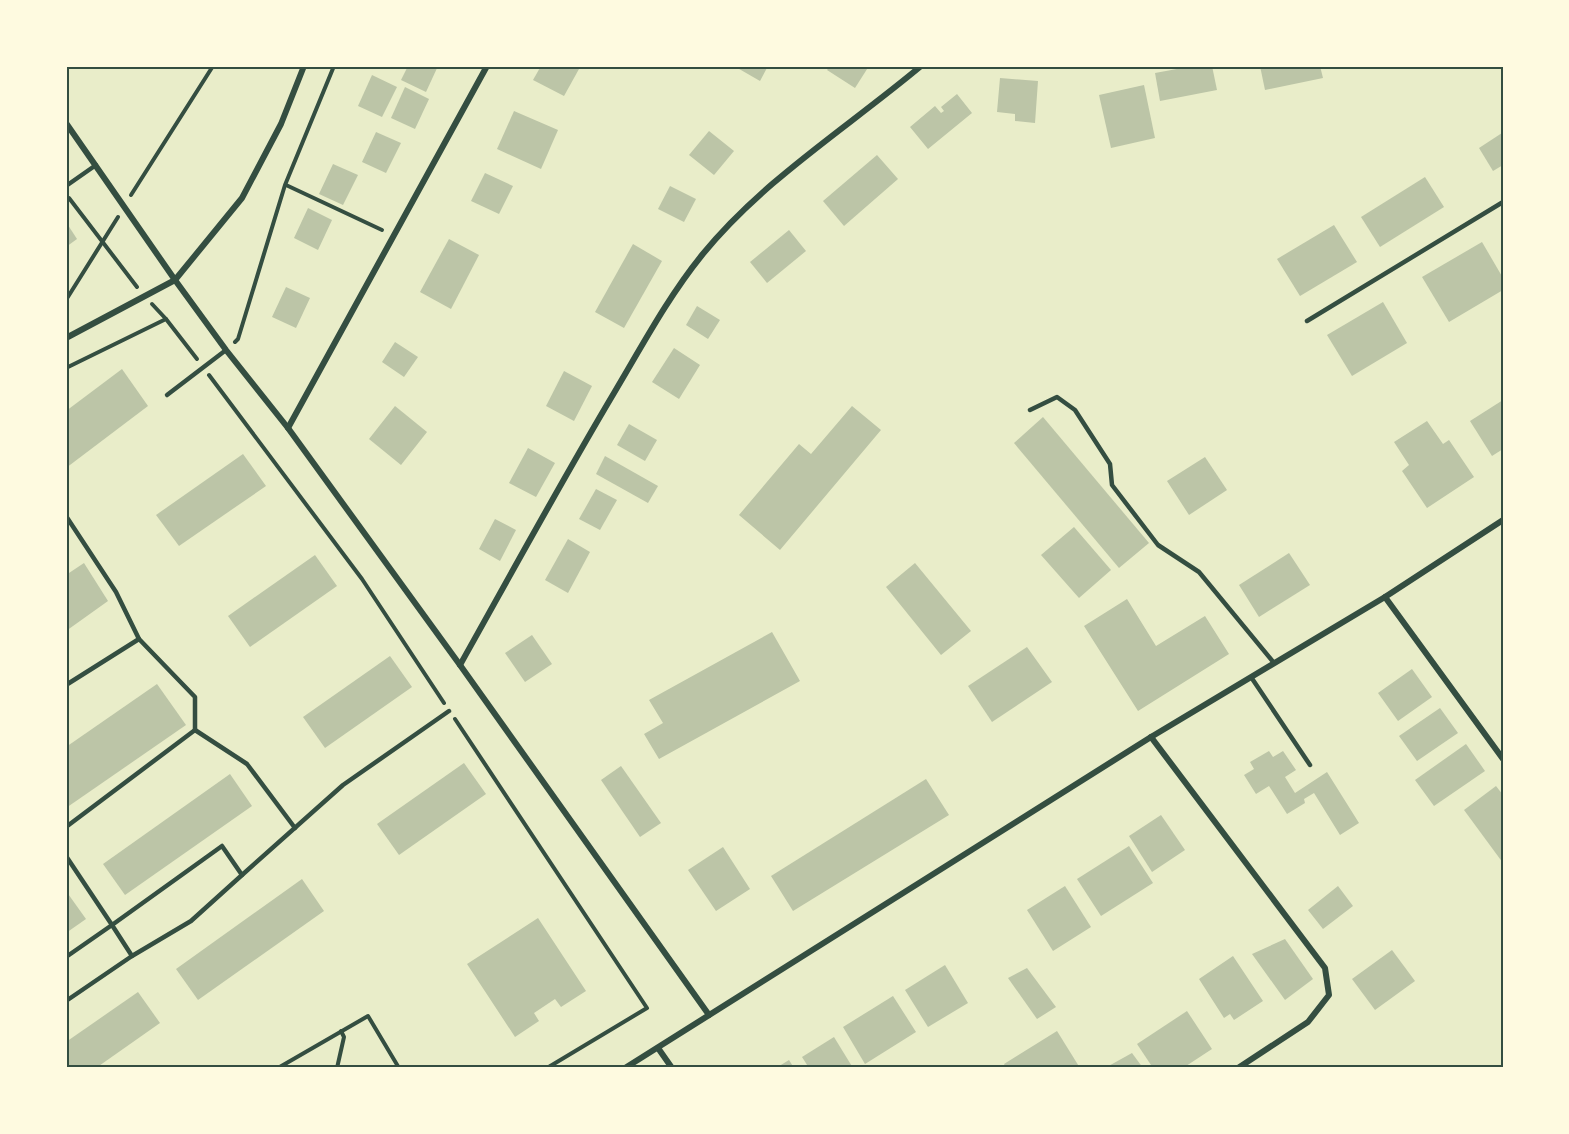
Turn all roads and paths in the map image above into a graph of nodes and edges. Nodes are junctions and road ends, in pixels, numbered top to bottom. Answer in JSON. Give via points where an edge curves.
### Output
{"nodes":[{"id":1,"x":213,"y":66,"type":"edge"},
{"id":2,"x":304,"y":66,"type":"edge"},
{"id":3,"x":334,"y":66,"type":"edge"},
{"id":4,"x":487,"y":66,"type":"edge"},
{"id":5,"x":921,"y":66,"type":"edge"},
{"id":6,"x":66,"y":123,"type":"edge"},
{"id":7,"x":96,"y":165,"type":"junction"},
{"id":8,"x":285,"y":185,"type":"junction"},
{"id":9,"x":66,"y":186,"type":"edge"},
{"id":10,"x":66,"y":194,"type":"edge"},
{"id":11,"x":1503,"y":202,"type":"edge"},
{"id":12,"x":124,"y":207,"type":"junction"},
{"id":13,"x":394,"y":235,"type":"junction"},
{"id":14,"x":102,"y":242,"type":"junction"},
{"id":15,"x":175,"y":280,"type":"junction"},
{"id":16,"x":144,"y":296,"type":"junction"},
{"id":17,"x":66,"y":300,"type":"edge"},
{"id":18,"x":166,"y":319,"type":"junction"},
{"id":19,"x":1307,"y":321,"type":"dead end"},
{"id":20,"x":66,"y":338,"type":"edge"},
{"id":21,"x":226,"y":351,"type":"junction"},
{"id":22,"x":66,"y":368,"type":"edge"},
{"id":23,"x":205,"y":368,"type":"junction"},
{"id":24,"x":167,"y":395,"type":"dead end"},
{"id":25,"x":1030,"y":410,"type":"dead end"},
{"id":26,"x":288,"y":428,"type":"junction"},
{"id":27,"x":66,"y":516,"type":"edge"},
{"id":28,"x":1503,"y":520,"type":"edge"},
{"id":29,"x":1384,"y":597,"type":"junction"},
{"id":30,"x":139,"y":639,"type":"junction"},
{"id":31,"x":1274,"y":663,"type":"junction"},
{"id":32,"x":460,"y":665,"type":"junction"},
{"id":33,"x":1251,"y":677,"type":"junction"},
{"id":34,"x":66,"y":685,"type":"edge"},
{"id":35,"x":449,"y":711,"type":"junction"},
{"id":36,"x":195,"y":730,"type":"junction"},
{"id":37,"x":1151,"y":737,"type":"junction"},
{"id":38,"x":1503,"y":759,"type":"edge"},
{"id":39,"x":1310,"y":765,"type":"dead end"},
{"id":40,"x":66,"y":827,"type":"edge"},
{"id":41,"x":295,"y":828,"type":"junction"},
{"id":42,"x":66,"y":856,"type":"edge"},
{"id":43,"x":242,"y":875,"type":"junction"},
{"id":44,"x":112,"y":925,"type":"junction"},
{"id":45,"x":132,"y":956,"type":"junction"},
{"id":46,"x":66,"y":957,"type":"edge"},
{"id":47,"x":66,"y":1001,"type":"edge"},
{"id":48,"x":709,"y":1015,"type":"junction"},
{"id":49,"x":341,"y":1031,"type":"junction"},
{"id":50,"x":658,"y":1048,"type":"junction"},
{"id":51,"x":398,"y":1066,"type":"edge"},
{"id":52,"x":278,"y":1068,"type":"edge"},
{"id":53,"x":338,"y":1068,"type":"edge"},
{"id":54,"x":392,"y":1068,"type":"edge"},
{"id":55,"x":547,"y":1068,"type":"edge"},
{"id":56,"x":625,"y":1068,"type":"edge"},
{"id":57,"x":672,"y":1068,"type":"edge"},
{"id":58,"x":1238,"y":1068,"type":"edge"}],
"edges":[{"from":1,"to":12,"type":"path"},
{"from":2,"to":15,"type":"street","via":[[242,198]]},
{"from":3,"to":8,"type":"path"},
{"from":4,"to":13,"type":"street"},
{"from":5,"to":32,"type":"street","via":[[745,207],[702,255],[664,307]]},
{"from":6,"to":7,"type":"street"},
{"from":7,"to":9,"type":"lane"},
{"from":7,"to":12,"type":"street"},
{"from":8,"to":13,"type":"path"},
{"from":8,"to":21,"type":"path","via":[[238,339]]},
{"from":10,"to":14,"type":"path"},
{"from":11,"to":19,"type":"lane"},
{"from":12,"to":14,"type":"path"},
{"from":12,"to":15,"type":"street"},
{"from":13,"to":26,"type":"street"},
{"from":14,"to":16,"type":"path"},
{"from":14,"to":17,"type":"path"},
{"from":15,"to":16,"type":"street"},
{"from":15,"to":21,"type":"street"},
{"from":16,"to":18,"type":"path"},
{"from":16,"to":20,"type":"street"},
{"from":18,"to":22,"type":"path"},
{"from":18,"to":23,"type":"path"},
{"from":21,"to":23,"type":"lane"},
{"from":21,"to":26,"type":"street"},
{"from":23,"to":24,"type":"lane"},
{"from":23,"to":35,"type":"path","via":[[362,579]]},
{"from":25,"to":31,"type":"lane","via":[[1057,397],[1075,410],[1110,464],[1112,484],[1158,545],[1199,572]]},
{"from":26,"to":32,"type":"street"},
{"from":27,"to":30,"type":"lane","via":[[116,592]]},
{"from":28,"to":29,"type":"street"},
{"from":29,"to":31,"type":"street"},
{"from":29,"to":38,"type":"street"},
{"from":30,"to":34,"type":"lane"},
{"from":30,"to":36,"type":"lane","via":[[195,697]]},
{"from":31,"to":33,"type":"street"},
{"from":32,"to":48,"type":"street"},
{"from":33,"to":37,"type":"street"},
{"from":33,"to":39,"type":"lane"},
{"from":35,"to":41,"type":"lane","via":[[343,785]]},
{"from":35,"to":55,"type":"path","via":[[647,1008]]},
{"from":36,"to":40,"type":"lane"},
{"from":36,"to":41,"type":"lane","via":[[247,764]]},
{"from":37,"to":48,"type":"street"},
{"from":37,"to":58,"type":"street","via":[[1325,968],[1329,995],[1308,1022]]},
{"from":41,"to":43,"type":"lane"},
{"from":42,"to":44,"type":"lane"},
{"from":43,"to":44,"type":"lane","via":[[222,846]]},
{"from":43,"to":45,"type":"lane","via":[[191,921]]},
{"from":44,"to":45,"type":"lane"},
{"from":44,"to":46,"type":"lane"},
{"from":45,"to":47,"type":"lane"},
{"from":48,"to":50,"type":"street"},
{"from":49,"to":51,"type":"path","via":[[368,1016]]},
{"from":49,"to":52,"type":"path"},
{"from":49,"to":53,"type":"path","via":[[344,1037]]},
{"from":50,"to":56,"type":"street"},
{"from":50,"to":57,"type":"street"},
{"from":51,"to":54,"type":"path"}]}
